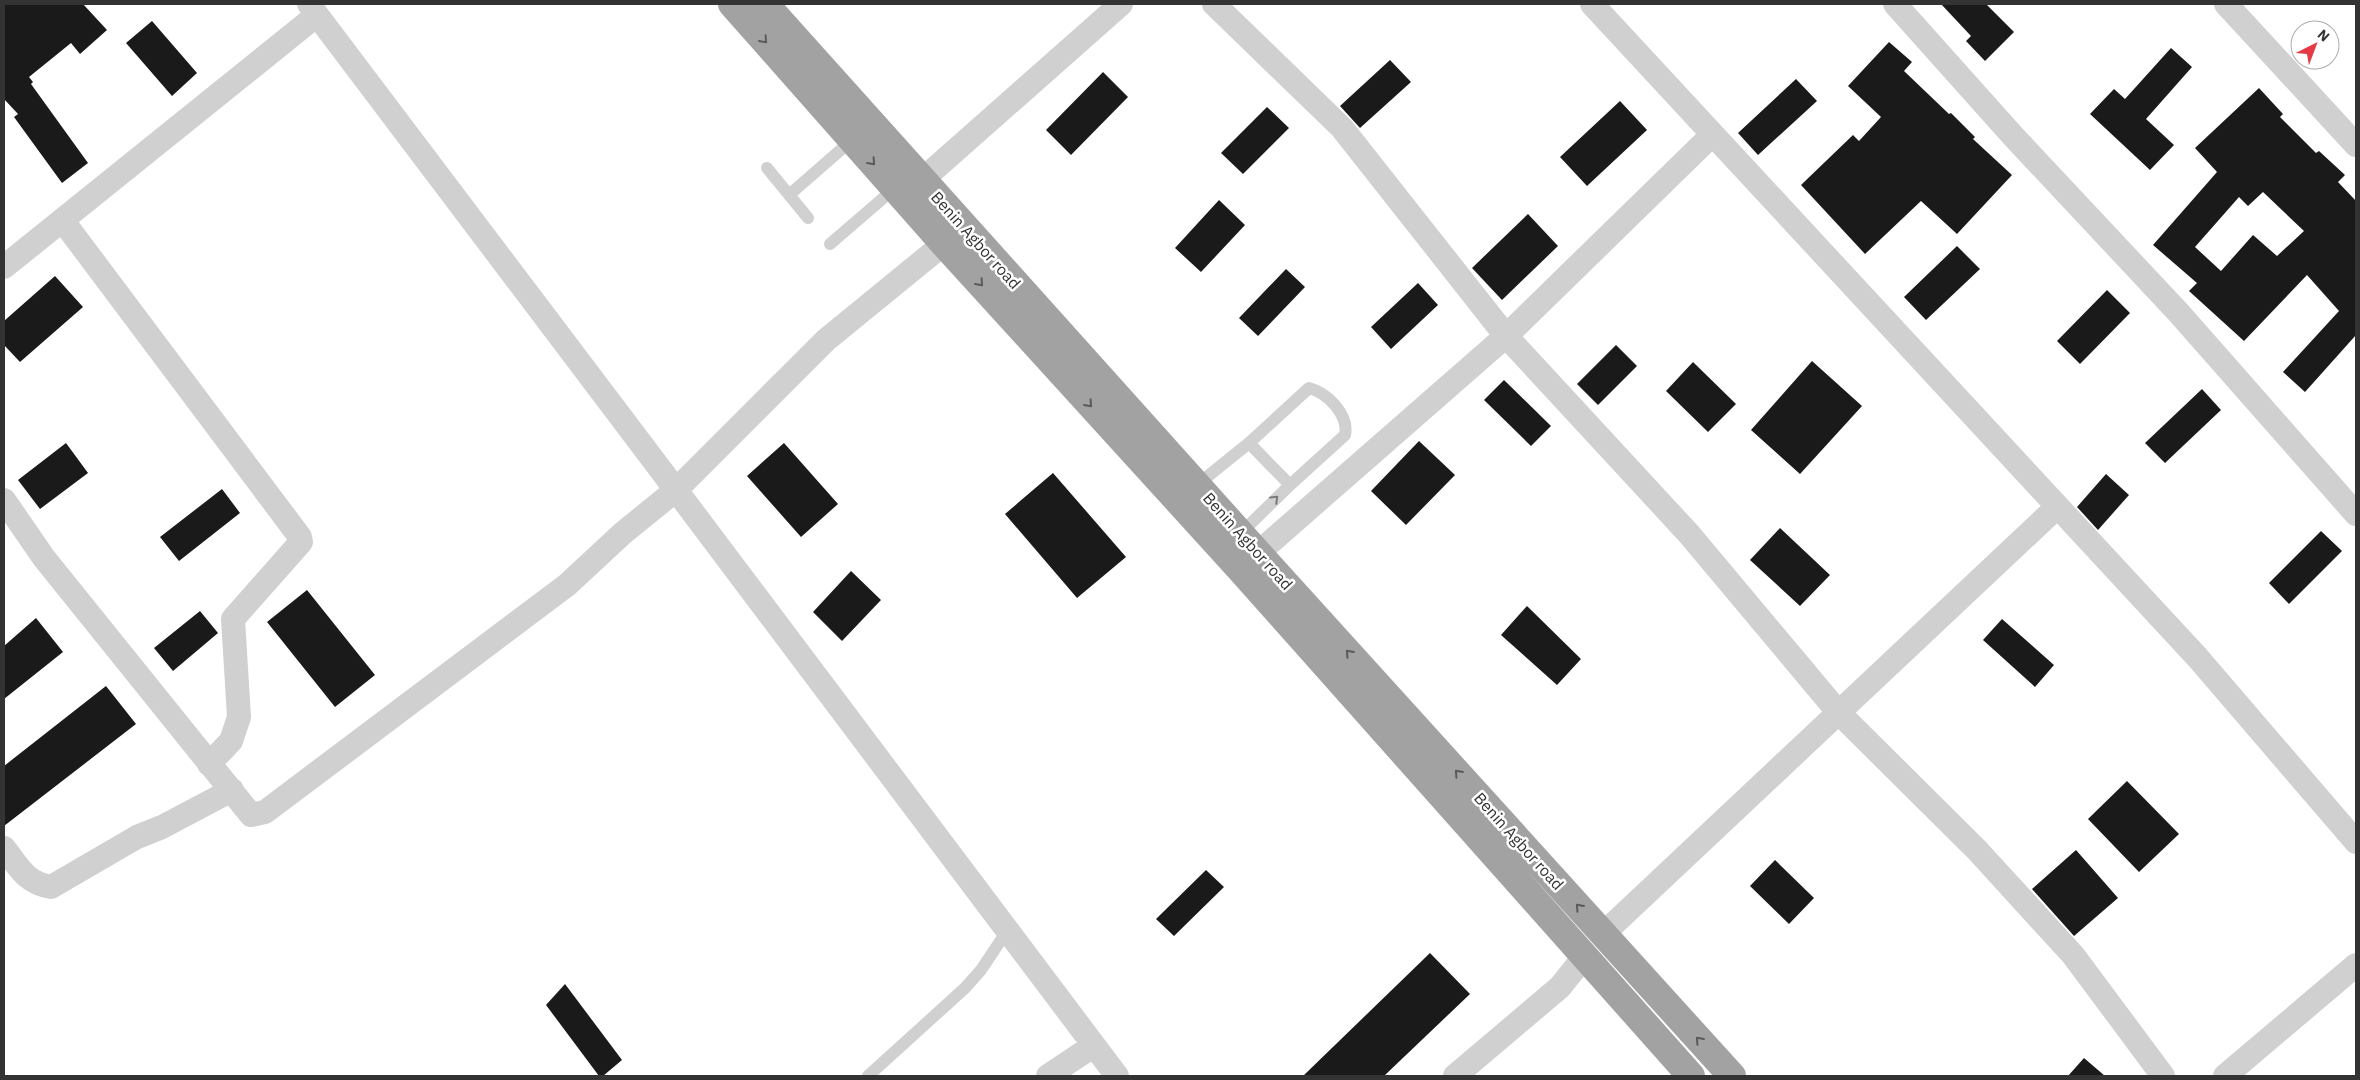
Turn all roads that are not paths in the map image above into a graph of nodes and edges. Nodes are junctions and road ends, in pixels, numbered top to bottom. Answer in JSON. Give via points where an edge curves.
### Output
{"nodes":[{"id":1,"x":732,"y":4,"type":"edge"},
{"id":2,"x":765,"y":4,"type":"edge"},
{"id":3,"x":1121,"y":4,"type":"edge"},
{"id":4,"x":1214,"y":4,"type":"edge"},
{"id":5,"x":1592,"y":4,"type":"edge"},
{"id":6,"x":1895,"y":4,"type":"edge"},
{"id":7,"x":2226,"y":4,"type":"edge"},
{"id":8,"x":313,"y":9,"type":"edge"},
{"id":9,"x":1712,"y":135,"type":"junction"},
{"id":10,"x":852,"y":140,"type":"junction"},
{"id":11,"x":2356,"y":145,"type":"edge"},
{"id":12,"x":767,"y":168,"type":"dead end"},
{"id":13,"x":922,"y":180,"type":"junction"},
{"id":14,"x":895,"y":188,"type":"junction"},
{"id":15,"x":789,"y":195,"type":"junction"},
{"id":16,"x":808,"y":218,"type":"dead end"},
{"id":17,"x":64,"y":221,"type":"junction"},
{"id":18,"x":965,"y":227,"type":"junction"},
{"id":19,"x":830,"y":244,"type":"dead end"},
{"id":20,"x":944,"y":244,"type":"junction"},
{"id":21,"x":4,"y":267,"type":"edge"},
{"id":22,"x":1506,"y":336,"type":"junction"},
{"id":23,"x":1250,"y":443,"type":"junction"},
{"id":24,"x":1197,"y":485,"type":"junction"},
{"id":25,"x":1290,"y":485,"type":"junction"},
{"id":26,"x":676,"y":490,"type":"junction"},
{"id":27,"x":4,"y":500,"type":"edge"},
{"id":28,"x":2057,"y":507,"type":"junction"},
{"id":29,"x":2356,"y":514,"type":"edge"},
{"id":30,"x":1240,"y":533,"type":"junction"},
{"id":31,"x":1258,"y":553,"type":"junction"},
{"id":32,"x":1839,"y":714,"type":"junction"},
{"id":33,"x":209,"y":764,"type":"junction"},
{"id":34,"x":232,"y":790,"type":"junction"},
{"id":35,"x":2356,"y":842,"type":"edge"},
{"id":36,"x":4,"y":848,"type":"edge"},
{"id":37,"x":1007,"y":931,"type":"junction"},
{"id":38,"x":1603,"y":934,"type":"junction"},
{"id":39,"x":1584,"y":957,"type":"junction"},
{"id":40,"x":2356,"y":965,"type":"edge"},
{"id":41,"x":1093,"y":1046,"type":"junction"},
{"id":42,"x":868,"y":1076,"type":"edge"},
{"id":43,"x":1048,"y":1076,"type":"edge"},
{"id":44,"x":1118,"y":1076,"type":"edge"},
{"id":45,"x":1455,"y":1076,"type":"edge"},
{"id":46,"x":1692,"y":1076,"type":"edge"},
{"id":47,"x":1732,"y":1076,"type":"edge"},
{"id":48,"x":2162,"y":1076,"type":"edge"},
{"id":49,"x":2226,"y":1076,"type":"edge"}],
"edges":[{"from":1,"to":10,"type":"highway","name":"Benin Agbor road","one_way":true},
{"from":2,"to":13,"type":"highway","name":"Benin Agbor road"},
{"from":3,"to":13,"type":"street"},
{"from":4,"to":22,"type":"street","via":[[1342,128]]},
{"from":5,"to":9,"type":"street"},
{"from":6,"to":29,"type":"street","via":[[2012,136],[2178,312]]},
{"from":7,"to":11,"type":"street"},
{"from":8,"to":17,"type":"street"},
{"from":8,"to":26,"type":"street"},
{"from":9,"to":22,"type":"street"},
{"from":9,"to":28,"type":"street"},
{"from":10,"to":14,"type":"highway","name":"Benin Agbor road","one_way":true},
{"from":10,"to":15,"type":"lane"},
{"from":12,"to":15,"type":"lane"},
{"from":13,"to":18,"type":"highway","name":"Benin Agbor road"},
{"from":14,"to":19,"type":"lane"},
{"from":14,"to":20,"type":"highway","name":"Benin Agbor road"},
{"from":15,"to":16,"type":"lane"},
{"from":17,"to":21,"type":"street"},
{"from":17,"to":33,"type":"street","via":[[300,537],[301,542],[233,619],[239,717],[231,741]]},
{"from":18,"to":20,"type":"street"},
{"from":18,"to":24,"type":"highway","name":"Benin Agbor road"},
{"from":20,"to":26,"type":"street","via":[[826,340]]},
{"from":20,"to":39,"type":"highway","name":"Benin Agbor road","one_way":true,"via":[[1240,569]]},
{"from":22,"to":31,"type":"street"},
{"from":22,"to":32,"type":"street","via":[[1689,534]]},
{"from":23,"to":24,"type":"lane"},
{"from":23,"to":25,"type":"lane"},
{"from":23,"to":25,"type":"lane","via":[[1310,388],[1321,392],[1343,416],[1347,426],[1344,435]]},
{"from":24,"to":30,"type":"highway","name":"Benin Agbor road"},
{"from":30,"to":25,"type":"lane","one_way":true},
{"from":26,"to":34,"type":"street","via":[[567,585],[265,812],[252,816]]},
{"from":26,"to":37,"type":"street"},
{"from":27,"to":33,"type":"street","via":[[44,558]]},
{"from":28,"to":32,"type":"street"},
{"from":28,"to":35,"type":"street","via":[[2198,658]]},
{"from":30,"to":31,"type":"highway","name":"Benin Agbor road"},
{"from":38,"to":31,"type":"highway","name":"Benin Agbor road","one_way":true},
{"from":32,"to":38,"type":"street"},
{"from":32,"to":48,"type":"street","via":[[1977,850],[2073,955]]},
{"from":33,"to":34,"type":"street"},
{"from":34,"to":36,"type":"street","via":[[137,837],[51,887],[37,885],[26,877]]},
{"from":37,"to":41,"type":"street"},
{"from":37,"to":42,"type":"lane","via":[[965,988]]},
{"from":47,"to":38,"type":"highway","name":"Benin Agbor road","one_way":true},
{"from":39,"to":45,"type":"street","via":[[1560,987]]},
{"from":39,"to":46,"type":"highway","name":"Benin Agbor road"},
{"from":40,"to":49,"type":"street"},
{"from":41,"to":43,"type":"street"},
{"from":41,"to":44,"type":"street"}]}
